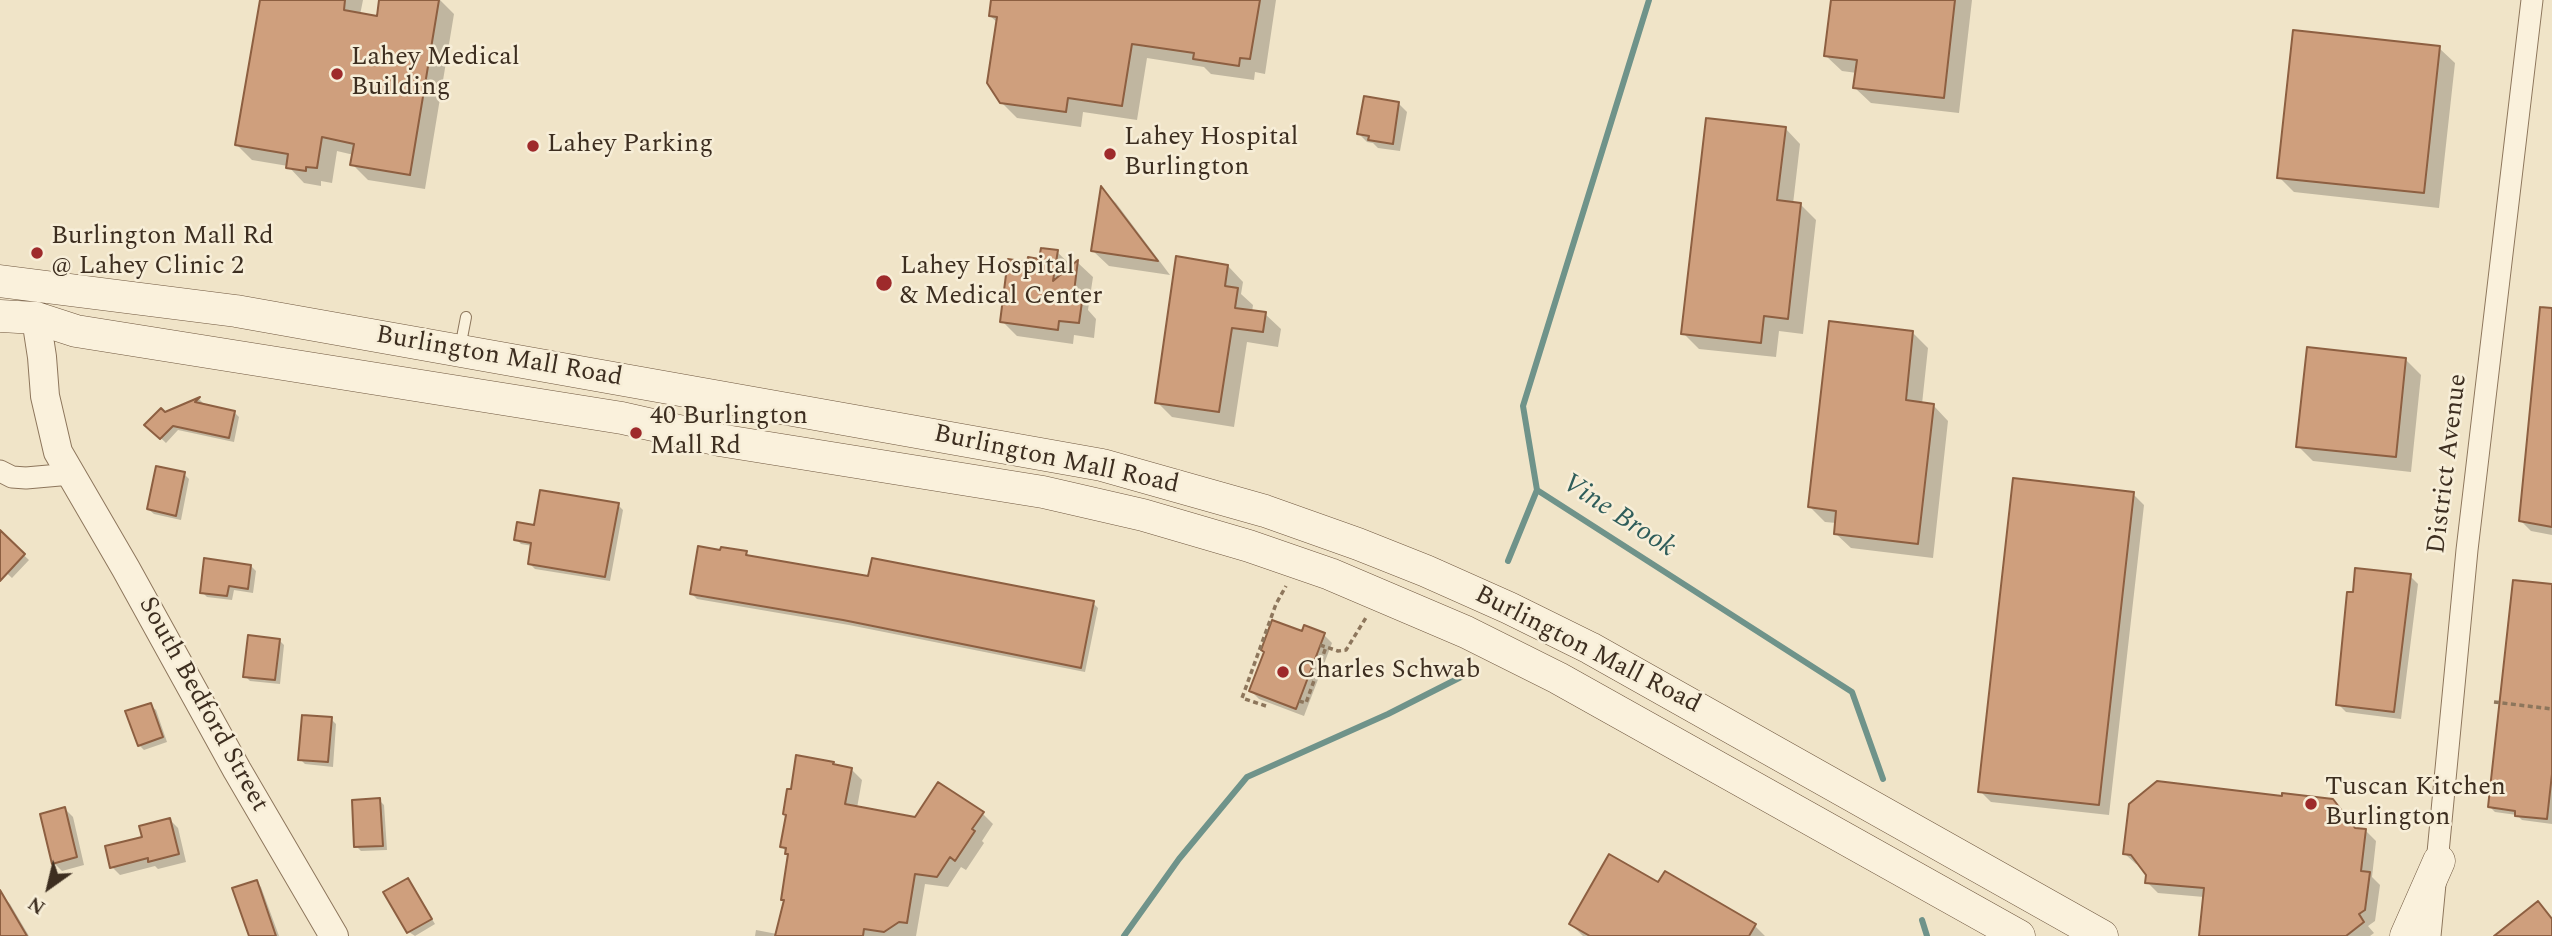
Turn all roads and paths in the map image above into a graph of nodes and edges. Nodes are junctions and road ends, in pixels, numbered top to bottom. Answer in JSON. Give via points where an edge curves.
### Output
{"nodes":[{"id":1,"x":2532,"y":0,"type":"edge"},
{"id":2,"x":0,"y":281,"type":"edge"},
{"id":3,"x":37,"y":285,"type":"junction"},
{"id":4,"x":0,"y":316,"type":"edge"},
{"id":5,"x":466,"y":317,"type":"dead end"},
{"id":6,"x":36,"y":318,"type":"junction"},
{"id":7,"x":460,"y":351,"type":"junction"},
{"id":8,"x":0,"y":471,"type":"edge"},
{"id":9,"x":71,"y":474,"type":"junction"},
{"id":10,"x":1286,"y":586,"type":"dead end"},
{"id":11,"x":1368,"y":614,"type":"dead end"},
{"id":12,"x":1320,"y":645,"type":"dead end"},
{"id":13,"x":1326,"y":647,"type":"junction"},
{"id":14,"x":1299,"y":701,"type":"dead end"},
{"id":15,"x":2494,"y":702,"type":"dead end"},
{"id":16,"x":1266,"y":706,"type":"dead end"},
{"id":17,"x":2552,"y":709,"type":"edge"},
{"id":18,"x":2439,"y":861,"type":"junction"},
{"id":19,"x":334,"y":936,"type":"edge"},
{"id":20,"x":2019,"y":936,"type":"edge"},
{"id":21,"x":2102,"y":936,"type":"edge"},
{"id":22,"x":2406,"y":936,"type":"edge"},
{"id":23,"x":2430,"y":936,"type":"edge"}],
"edges":[{"from":1,"to":18,"type":"street","name":"District Avenue","via":[[2467,550]]},
{"from":2,"to":3,"type":"main road","name":"Burlington Mall Road"},
{"from":3,"to":6,"type":"main road"},
{"from":3,"to":7,"type":"main road","name":"Burlington Mall Road","via":[[236,312]]},
{"from":4,"to":6,"type":"main road","name":"Burlington Mall Road"},
{"from":5,"to":7,"type":"lane"},
{"from":6,"to":9,"type":"street","name":"South Bedford Street","via":[[45,396],[58,452]]},
{"from":6,"to":20,"type":"main road","name":"Burlington Mall Road","via":[[76,331],[622,418],[719,440],[1043,492],[1249,546],[1330,574],[1466,632]]},
{"from":7,"to":21,"type":"main road","name":"Burlington Mall Road","via":[[1102,465],[1315,528],[1426,571],[1590,648]]},
{"from":8,"to":9,"type":"street","via":[[26,478]]},
{"from":9,"to":19,"type":"street","name":"South Bedford Street"},
{"from":10,"to":16,"type":"path","via":[[1242,698]]},
{"from":11,"to":13,"type":"path","via":[[1346,650]]},
{"from":12,"to":13,"type":"path"},
{"from":13,"to":14,"type":"path","via":[[1306,703]]},
{"from":15,"to":17,"type":"path"},
{"from":18,"to":22,"type":"main road"},
{"from":18,"to":23,"type":"street","name":"District Avenue"}]}
